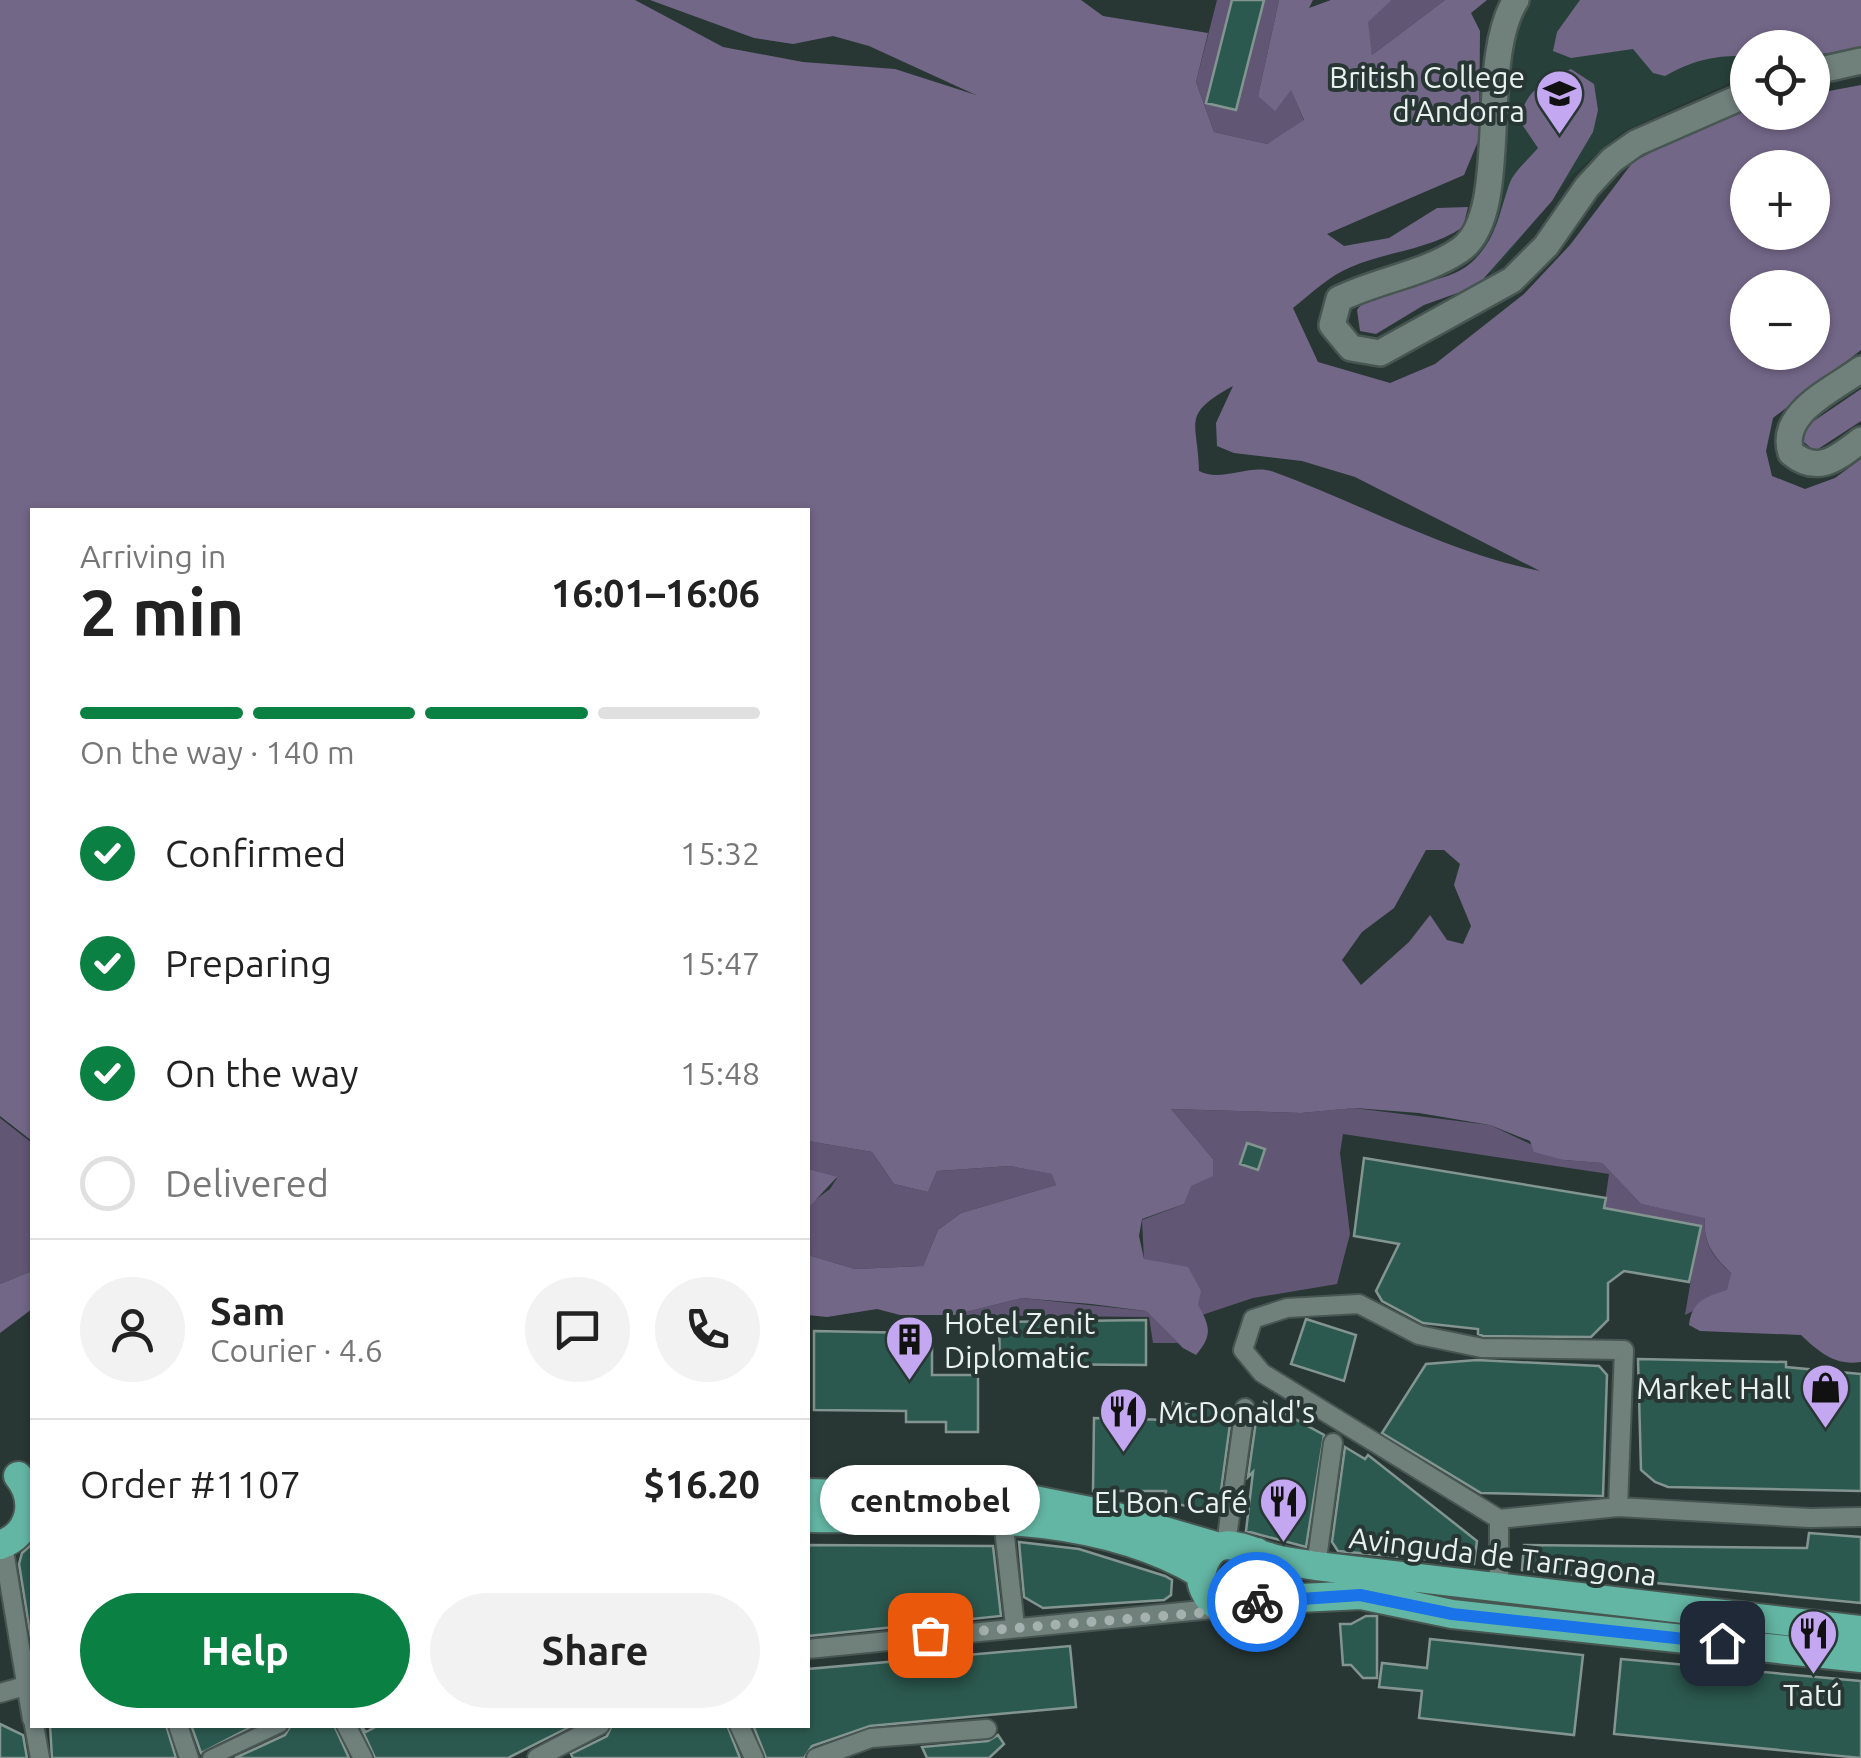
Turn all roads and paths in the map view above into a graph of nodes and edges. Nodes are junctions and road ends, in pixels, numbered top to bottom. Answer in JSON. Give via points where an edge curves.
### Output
{"nodes":[{"id":1,"x":1516,"y":0,"type":"edge"},
{"id":2,"x":1861,"y":61,"type":"edge"},
{"id":3,"x":1830,"y":68,"type":"edge"},
{"id":4,"x":1730,"y":102,"type":"edge"},
{"id":5,"x":1861,"y":369,"type":"edge"},
{"id":6,"x":1861,"y":440,"type":"edge"},
{"id":7,"x":1246,"y":1408,"type":"dead end"},
{"id":8,"x":1334,"y":1443,"type":"dead end"},
{"id":9,"x":17,"y":1476,"type":"edge"},
{"id":10,"x":810,"y":1494,"type":"edge"},
{"id":11,"x":1618,"y":1507,"type":"junction"},
{"id":12,"x":1861,"y":1517,"type":"edge"},
{"id":13,"x":810,"y":1518,"type":"edge"},
{"id":14,"x":1499,"y":1519,"type":"junction"},
{"id":15,"x":1002,"y":1520,"type":"junction"},
{"id":16,"x":14,"y":1537,"type":"edge"},
{"id":17,"x":1223,"y":1546,"type":"junction"},
{"id":18,"x":1257,"y":1552,"type":"junction"},
{"id":19,"x":1316,"y":1566,"type":"junction"},
{"id":20,"x":1201,"y":1574,"type":"junction"},
{"id":21,"x":1498,"y":1590,"type":"junction"},
{"id":22,"x":1259,"y":1600,"type":"junction"},
{"id":23,"x":1222,"y":1608,"type":"junction"},
{"id":24,"x":1015,"y":1626,"type":"junction"},
{"id":25,"x":1861,"y":1630,"type":"edge"},
{"id":26,"x":810,"y":1649,"type":"edge"},
{"id":27,"x":1861,"y":1658,"type":"edge"},
{"id":28,"x":29,"y":1685,"type":"edge"},
{"id":29,"x":0,"y":1693,"type":"edge"},
{"id":30,"x":34,"y":1728,"type":"edge"},
{"id":31,"x":179,"y":1728,"type":"edge"},
{"id":32,"x":274,"y":1728,"type":"edge"},
{"id":33,"x":348,"y":1728,"type":"edge"},
{"id":34,"x":595,"y":1728,"type":"edge"},
{"id":35,"x":740,"y":1728,"type":"edge"},
{"id":36,"x":987,"y":1729,"type":"dead end"},
{"id":37,"x":549,"y":1755,"type":"edge"},
{"id":38,"x":40,"y":1758,"type":"edge"},
{"id":39,"x":189,"y":1758,"type":"edge"},
{"id":40,"x":210,"y":1758,"type":"edge"},
{"id":41,"x":363,"y":1758,"type":"edge"},
{"id":42,"x":754,"y":1758,"type":"edge"},
{"id":43,"x":816,"y":1758,"type":"edge"}],
"edges":[{"from":1,"to":4,"type":"main road","via":[[1498,44],[1491,170],[1478,232],[1461,250],[1339,300],[1332,325],[1352,348],[1380,353],[1512,280],[1612,160]]},
{"from":2,"to":3,"type":"main road"},
{"from":5,"to":6,"type":"main road","via":[[1792,420],[1786,439],[1790,453],[1812,466]]},
{"from":7,"to":17,"type":"street"},
{"from":8,"to":19,"type":"street"},
{"from":9,"to":16,"type":"highway","via":[[30,1503]]},
{"from":10,"to":17,"type":"highway","via":[[1034,1500]]},
{"from":11,"to":12,"type":"street"},
{"from":11,"to":14,"type":"street"},
{"from":11,"to":14,"type":"street","via":[[1624,1350],[1482,1348],[1418,1335],[1359,1304],[1287,1308],[1253,1318],[1243,1350],[1262,1373]]},
{"from":13,"to":15,"type":"highway"},
{"from":14,"to":21,"type":"street"},
{"from":15,"to":20,"type":"highway","via":[[1096,1533]]},
{"from":15,"to":24,"type":"street"},
{"from":16,"to":28,"type":"street"},
{"from":17,"to":18,"type":"highway"},
{"from":17,"to":20,"type":"highway","via":[[1207,1558]]},
{"from":18,"to":19,"type":"highway","name":"Avinguda de Tarragona"},
{"from":18,"to":22,"type":"highway","via":[[1268,1570]]},
{"from":19,"to":21,"type":"highway","name":"Avinguda de Tarragona"},
{"from":20,"to":23,"type":"highway","via":[[1206,1594]]},
{"from":21,"to":25,"type":"highway","name":"Avinguda de Tarragona"},
{"from":22,"to":23,"type":"highway","via":[[1244,1609]]},
{"from":22,"to":27,"type":"highway","name":"Avinguda de Tarragona","via":[[1360,1595],[1452,1614]]},
{"from":23,"to":24,"type":"street"},
{"from":24,"to":26,"type":"street"},
{"from":28,"to":29,"type":"street"},
{"from":30,"to":38,"type":"street"},
{"from":31,"to":39,"type":"street"},
{"from":32,"to":40,"type":"street"},
{"from":33,"to":41,"type":"street"},
{"from":34,"to":37,"type":"street"},
{"from":35,"to":42,"type":"street"},
{"from":36,"to":43,"type":"street","via":[[871,1738]]}]}
